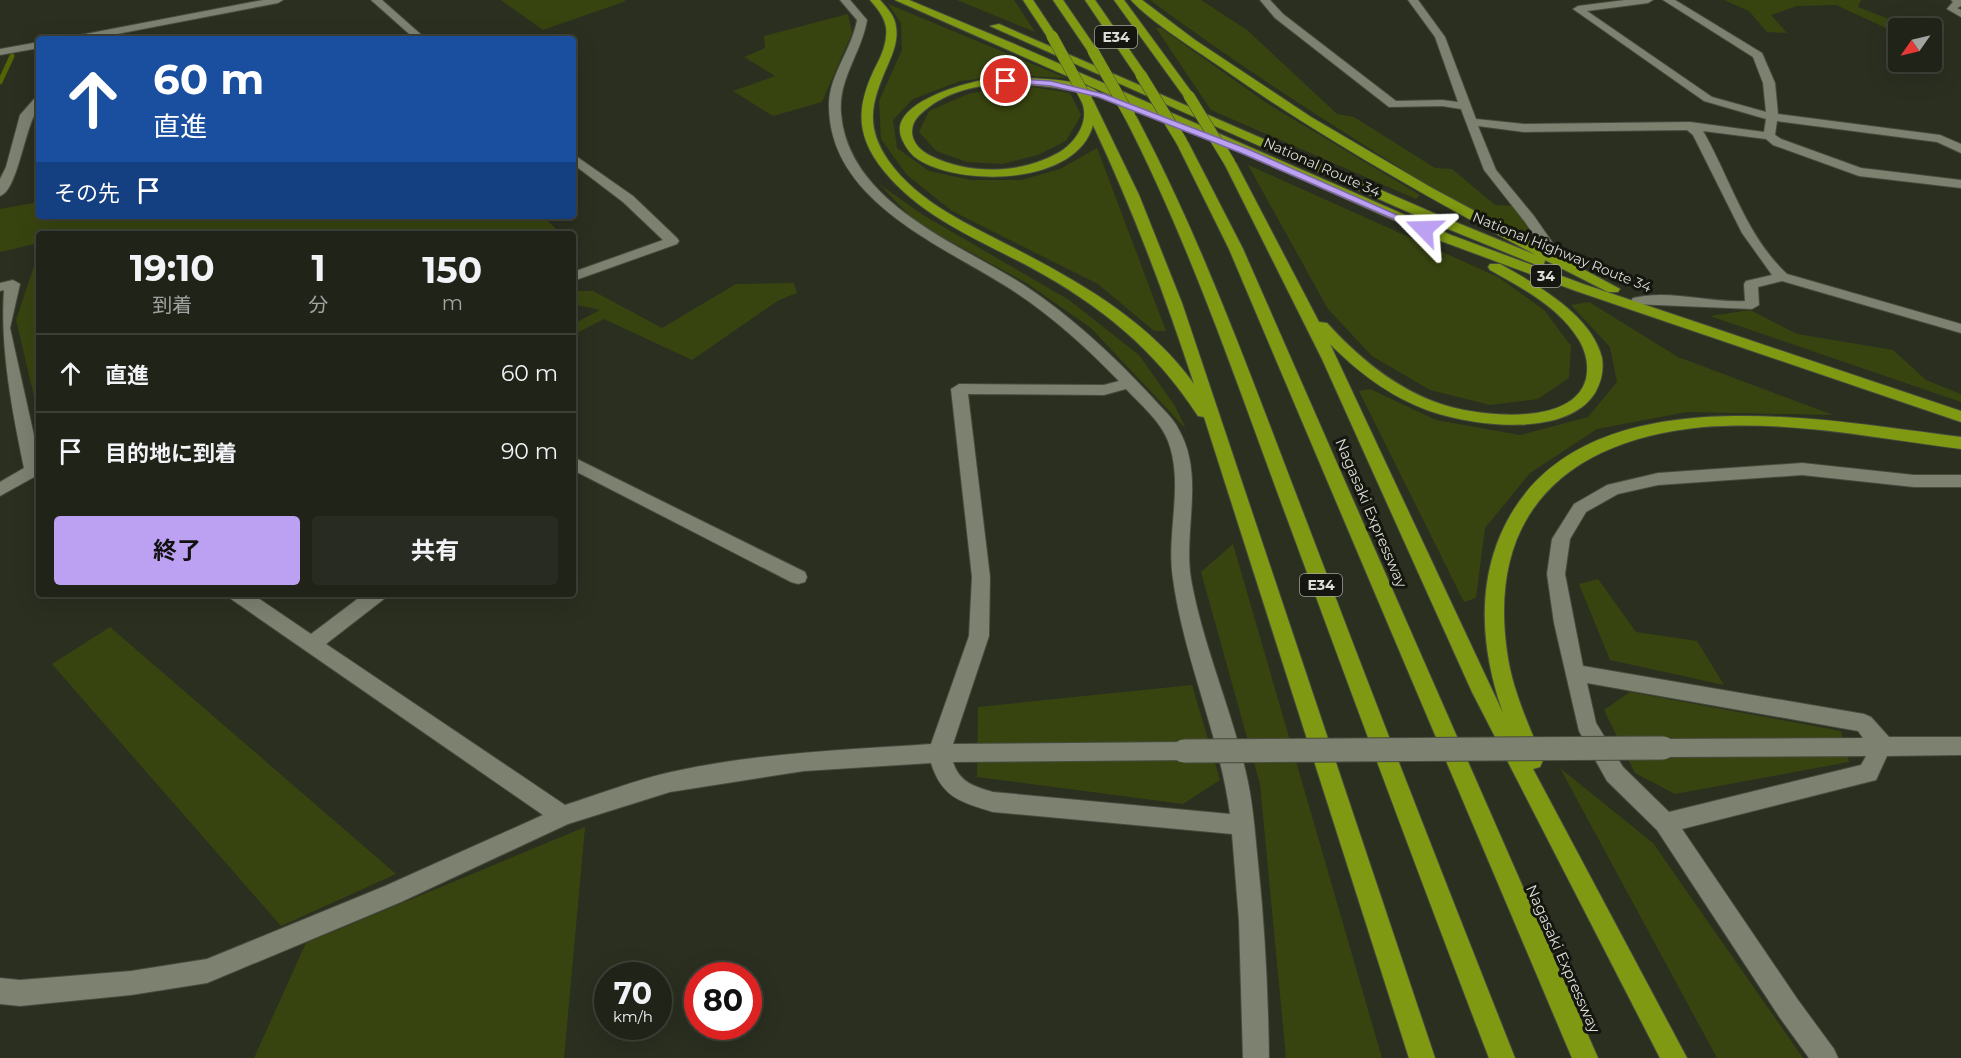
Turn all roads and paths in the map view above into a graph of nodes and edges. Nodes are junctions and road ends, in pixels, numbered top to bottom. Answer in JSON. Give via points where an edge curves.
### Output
{"nodes":[{"id":1,"x":210,"y":0,"type":"edge"},
{"id":2,"x":278,"y":0,"type":"edge"},
{"id":3,"x":376,"y":0,"type":"edge"},
{"id":4,"x":844,"y":0,"type":"edge"},
{"id":5,"x":875,"y":0,"type":"edge"},
{"id":6,"x":900,"y":0,"type":"edge"},
{"id":7,"x":927,"y":0,"type":"edge"},
{"id":8,"x":1028,"y":0,"type":"edge"},
{"id":9,"x":1058,"y":0,"type":"edge"},
{"id":10,"x":1090,"y":0,"type":"edge"},
{"id":11,"x":1119,"y":0,"type":"edge"},
{"id":12,"x":1136,"y":0,"type":"edge"},
{"id":13,"x":1265,"y":0,"type":"edge"},
{"id":14,"x":1413,"y":0,"type":"edge"},
{"id":15,"x":1648,"y":0,"type":"edge"},
{"id":16,"x":1668,"y":0,"type":"edge"},
{"id":17,"x":1956,"y":0,"type":"edge"},
{"id":18,"x":216,"y":13,"type":"junction"},
{"id":19,"x":1961,"y":14,"type":"edge"},
{"id":20,"x":101,"y":36,"type":"edge"},
{"id":21,"x":418,"y":36,"type":"edge"},
{"id":22,"x":36,"y":46,"type":"edge"},
{"id":23,"x":0,"y":52,"type":"edge"},
{"id":24,"x":1087,"y":100,"type":"junction"},
{"id":25,"x":36,"y":103,"type":"edge"},
{"id":26,"x":1464,"y":105,"type":"junction"},
{"id":27,"x":1772,"y":117,"type":"junction"},
{"id":28,"x":1470,"y":122,"type":"junction"},
{"id":29,"x":1690,"y":126,"type":"junction"},
{"id":30,"x":1769,"y":136,"type":"junction"},
{"id":31,"x":1961,"y":149,"type":"edge"},
{"id":32,"x":1245,"y":151,"type":"junction"},
{"id":33,"x":576,"y":160,"type":"edge"},
{"id":34,"x":1961,"y":184,"type":"edge"},
{"id":35,"x":0,"y":192,"type":"edge"},
{"id":36,"x":1358,"y":201,"type":"junction"},
{"id":37,"x":1558,"y":262,"type":"junction"},
{"id":38,"x":576,"y":276,"type":"edge"},
{"id":39,"x":1290,"y":277,"type":"junction"},
{"id":40,"x":1782,"y":277,"type":"junction"},
{"id":41,"x":0,"y":287,"type":"edge"},
{"id":42,"x":1632,"y":298,"type":"junction"},
{"id":43,"x":1961,"y":329,"type":"edge"},
{"id":44,"x":1739,"y":341,"type":"junction"},
{"id":45,"x":6,"y":376,"type":"edge"},
{"id":46,"x":1130,"y":383,"type":"junction"},
{"id":47,"x":1961,"y":417,"type":"edge"},
{"id":48,"x":1961,"y":443,"type":"edge"},
{"id":49,"x":1222,"y":444,"type":"junction"},
{"id":50,"x":576,"y":465,"type":"edge"},
{"id":51,"x":36,"y":471,"type":"edge"},
{"id":52,"x":1961,"y":481,"type":"edge"},
{"id":53,"x":0,"y":490,"type":"edge"},
{"id":54,"x":798,"y":578,"type":"dead end"},
{"id":55,"x":242,"y":597,"type":"edge"},
{"id":56,"x":373,"y":597,"type":"edge"},
{"id":57,"x":312,"y":644,"type":"junction"},
{"id":58,"x":1576,"y":673,"type":"junction"},
{"id":59,"x":1882,"y":745,"type":"junction"},
{"id":60,"x":1961,"y":746,"type":"edge"},
{"id":61,"x":939,"y":753,"type":"junction"},
{"id":62,"x":563,"y":816,"type":"junction"},
{"id":63,"x":1665,"y":823,"type":"junction"},
{"id":64,"x":1241,"y":825,"type":"junction"},
{"id":65,"x":1572,"y":860,"type":"junction"},
{"id":66,"x":0,"y":991,"type":"edge"},
{"id":67,"x":1256,"y":1058,"type":"edge"},
{"id":68,"x":1422,"y":1058,"type":"edge"},
{"id":69,"x":1502,"y":1058,"type":"edge"},
{"id":70,"x":1585,"y":1058,"type":"edge"},
{"id":71,"x":1674,"y":1058,"type":"edge"},
{"id":72,"x":1825,"y":1058,"type":"edge"}],
"edges":[{"from":1,"to":18,"type":"street"},
{"from":2,"to":18,"type":"street"},
{"from":3,"to":21,"type":"street"},
{"from":4,"to":46,"type":"street","via":[[862,20],[861,34],[840,75],[834,116],[842,145],[855,170],[888,206],[933,240],[1045,306]]},
{"from":5,"to":49,"type":"highway","via":[[885,12],[893,34],[870,91],[867,120],[869,135],[888,168],[927,204],[1059,277],[1122,320],[1174,369]]},
{"from":6,"to":32,"type":"highway","name":"National Route 34","number":"34"},
{"from":7,"to":42,"type":"highway","name":"National Highway Route 34","number":"34","via":[[1025,38],[1431,216]]},
{"from":8,"to":24,"type":"highway","bridge":true},
{"from":9,"to":69,"type":"highway","number":"E34","bridge":true,"via":[[1130,116],[1171,197],[1217,305]]},
{"from":10,"to":70,"type":"highway","name":"Nagasaki Expressway","number":"E34","bridge":true,"via":[[1182,142],[1236,249]]},
{"from":11,"to":39,"type":"highway","bridge":true,"via":[[1190,96]]},
{"from":12,"to":37,"type":"highway","via":[[1215,59],[1354,148]]},
{"from":13,"to":26,"type":"street","via":[[1279,16],[1393,105]]},
{"from":14,"to":26,"type":"street","via":[[1429,16]]},
{"from":15,"to":27,"type":"street","via":[[1578,9],[1708,99]]},
{"from":16,"to":27,"type":"street","via":[[1758,55],[1769,83]]},
{"from":17,"to":19,"type":"street","via":[[1959,3],[1952,9]]},
{"from":18,"to":20,"type":"street"},
{"from":22,"to":23,"type":"street"},
{"from":24,"to":32,"type":"highway","via":[[1090,124],[1084,138],[1056,158],[1023,170],[983,173],[945,167],[915,152],[905,133],[912,113],[934,98],[969,86],[1030,81],[1071,86],[1101,95]]},
{"from":24,"to":49,"type":"highway","via":[[1133,195],[1175,303]]},
{"from":25,"to":35,"type":"street","via":[[26,115],[12,167]]},
{"from":26,"to":28,"type":"street"},
{"from":27,"to":30,"type":"street"},
{"from":27,"to":31,"type":"street","via":[[1940,139]]},
{"from":28,"to":29,"type":"street","via":[[1524,128]]},
{"from":28,"to":37,"type":"street","via":[[1491,171]]},
{"from":29,"to":30,"type":"street"},
{"from":29,"to":40,"type":"street","via":[[1698,133],[1756,245]]},
{"from":30,"to":34,"type":"street","via":[[1853,171]]},
{"from":32,"to":36,"type":"highway","name":"National Route 34","number":"34"},
{"from":33,"to":38,"type":"street","via":[[628,199],[672,241]]},
{"from":36,"to":39,"type":"highway","via":[[1479,257],[1556,307],[1587,341],[1596,375],[1591,390],[1577,402],[1538,418],[1481,418],[1421,401],[1392,387],[1342,350]]},
{"from":36,"to":44,"type":"highway","name":"National Route 34","number":"34","via":[[1514,264]]},
{"from":37,"to":42,"type":"highway"},
{"from":39,"to":65,"type":"highway","via":[[1482,692]]},
{"from":40,"to":42,"type":"street","via":[[1751,284],[1752,305]]},
{"from":40,"to":43,"type":"street"},
{"from":41,"to":45,"type":"street","via":[[13,284],[3,328]]},
{"from":42,"to":44,"type":"highway","name":"National Highway Route 34","number":"34"},
{"from":44,"to":47,"type":"highway","name":"National Highway Route 34","number":"34"},
{"from":45,"to":51,"type":"street"},
{"from":46,"to":61,"type":"street","via":[[1104,390],[959,389],[981,577],[979,636]]},
{"from":46,"to":64,"type":"street","via":[[1171,428],[1182,453],[1181,576],[1237,783]]},
{"from":48,"to":65,"type":"highway","via":[[1754,420],[1702,422],[1622,438],[1571,462],[1536,490],[1516,516],[1495,572],[1497,653],[1514,714]]},
{"from":49,"to":68,"type":"highway"},
{"from":50,"to":54,"type":"street"},
{"from":51,"to":53,"type":"street"},
{"from":52,"to":58,"type":"street","via":[[1914,481],[1802,469],[1658,479],[1613,489],[1580,508],[1561,539],[1556,574]]},
{"from":55,"to":57,"type":"street"},
{"from":56,"to":57,"type":"street"},
{"from":57,"to":62,"type":"street"},
{"from":58,"to":59,"type":"street","via":[[1864,723]]},
{"from":58,"to":63,"type":"street","via":[[1586,725],[1615,774]]},
{"from":59,"to":60,"type":"street"},
{"from":59,"to":61,"type":"street","bridge":true},
{"from":59,"to":63,"type":"street","via":[[1868,773]]},
{"from":61,"to":62,"type":"street","via":[[732,771],[670,782]]},
{"from":61,"to":64,"type":"street","via":[[946,776],[963,793],[993,802]]},
{"from":62,"to":66,"type":"street","via":[[393,894],[207,970],[131,983],[20,993]]},
{"from":63,"to":72,"type":"street"},
{"from":64,"to":67,"type":"street","via":[[1255,945]]},
{"from":65,"to":71,"type":"highway"}]}
